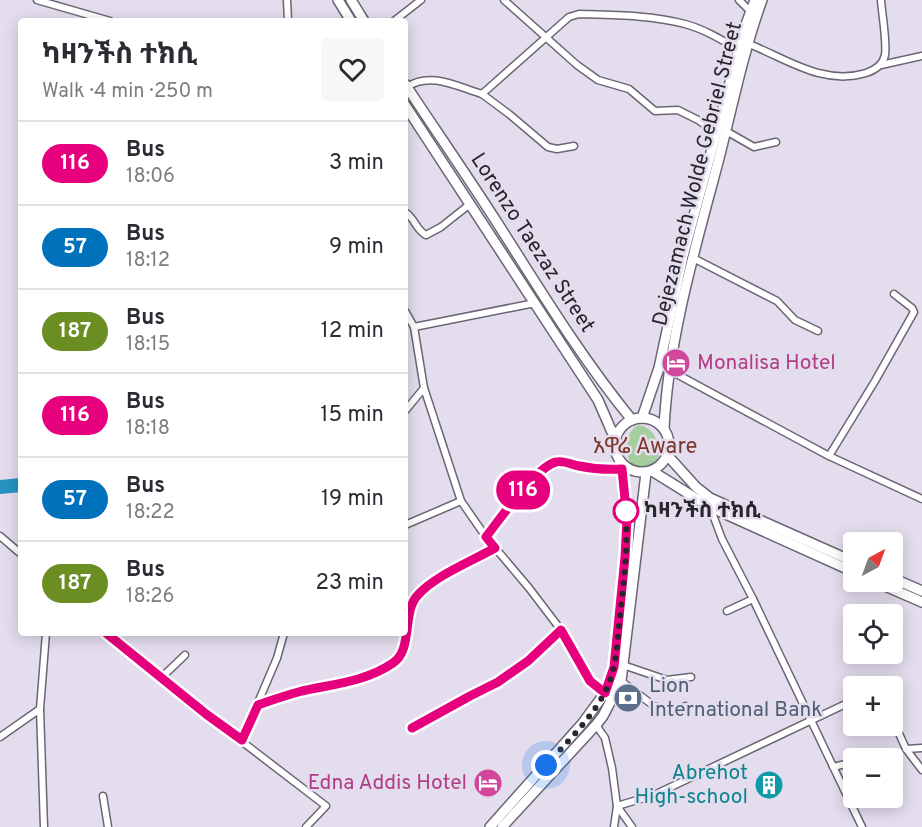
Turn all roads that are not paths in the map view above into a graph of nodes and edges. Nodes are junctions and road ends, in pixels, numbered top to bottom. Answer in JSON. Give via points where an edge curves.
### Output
{"nodes":[{"id":1,"x":37,"y":0,"type":"edge"},
{"id":2,"x":287,"y":0,"type":"edge"},
{"id":3,"x":338,"y":0,"type":"edge"},
{"id":4,"x":351,"y":0,"type":"edge"},
{"id":5,"x":421,"y":0,"type":"edge"},
{"id":6,"x":504,"y":0,"type":"edge"},
{"id":7,"x":739,"y":0,"type":"edge"},
{"id":8,"x":755,"y":0,"type":"edge"},
{"id":9,"x":762,"y":0,"type":"edge"},
{"id":10,"x":881,"y":0,"type":"edge"},
{"id":11,"x":750,"y":11,"type":"junction"},
{"id":12,"x":100,"y":18,"type":"edge"},
{"id":13,"x":288,"y":18,"type":"edge"},
{"id":14,"x":349,"y":18,"type":"edge"},
{"id":15,"x":362,"y":18,"type":"edge"},
{"id":16,"x":398,"y":18,"type":"edge"},
{"id":17,"x":546,"y":38,"type":"junction"},
{"id":18,"x":748,"y":44,"type":"junction"},
{"id":19,"x":739,"y":50,"type":"junction"},
{"id":20,"x":922,"y":56,"type":"edge"},
{"id":21,"x":881,"y":65,"type":"junction"},
{"id":22,"x":408,"y":84,"type":"edge"},
{"id":23,"x":408,"y":88,"type":"edge"},
{"id":24,"x":482,"y":94,"type":"junction"},
{"id":25,"x":408,"y":113,"type":"edge"},
{"id":26,"x":721,"y":132,"type":"junction"},
{"id":27,"x":442,"y":140,"type":"junction"},
{"id":28,"x":776,"y":142,"type":"dead end"},
{"id":29,"x":432,"y":146,"type":"junction"},
{"id":30,"x":574,"y":147,"type":"dead end"},
{"id":31,"x":470,"y":204,"type":"junction"},
{"id":32,"x":408,"y":214,"type":"edge"},
{"id":33,"x":693,"y":258,"type":"junction"},
{"id":34,"x":894,"y":294,"type":"dead end"},
{"id":35,"x":535,"y":303,"type":"junction"},
{"id":36,"x":408,"y":316,"type":"edge"},
{"id":37,"x":414,"y":327,"type":"junction"},
{"id":38,"x":818,"y":331,"type":"dead end"},
{"id":39,"x":669,"y":370,"type":"junction"},
{"id":40,"x":424,"y":388,"type":"junction"},
{"id":41,"x":408,"y":407,"type":"edge"},
{"id":42,"x":642,"y":418,"type":"junction"},
{"id":43,"x":632,"y":420,"type":"junction"},
{"id":44,"x":664,"y":429,"type":"junction"},
{"id":45,"x":615,"y":439,"type":"junction"},
{"id":46,"x":668,"y":456,"type":"junction"},
{"id":47,"x":829,"y":456,"type":"junction"},
{"id":48,"x":622,"y":466,"type":"junction"},
{"id":49,"x":649,"y":472,"type":"junction"},
{"id":50,"x":922,"y":499,"type":"edge"},
{"id":51,"x":461,"y":501,"type":"junction"},
{"id":52,"x":710,"y":507,"type":"junction"},
{"id":53,"x":408,"y":524,"type":"edge"},
{"id":54,"x":0,"y":536,"type":"edge"},
{"id":55,"x":486,"y":537,"type":"junction"},
{"id":56,"x":495,"y":548,"type":"junction"},
{"id":57,"x":18,"y":551,"type":"edge"},
{"id":58,"x":843,"y":557,"type":"edge"},
{"id":59,"x":843,"y":567,"type":"edge"},
{"id":60,"x":903,"y":585,"type":"edge"},
{"id":61,"x":903,"y":590,"type":"edge"},
{"id":62,"x":919,"y":595,"type":"edge"},
{"id":63,"x":753,"y":599,"type":"junction"},
{"id":64,"x":727,"y":611,"type":"dead end"},
{"id":65,"x":408,"y":617,"type":"edge"},
{"id":66,"x":561,"y":630,"type":"junction"},
{"id":67,"x":46,"y":636,"type":"edge"},
{"id":68,"x":110,"y":636,"type":"edge"},
{"id":69,"x":283,"y":636,"type":"edge"},
{"id":70,"x":405,"y":636,"type":"edge"},
{"id":71,"x":185,"y":656,"type":"dead end"},
{"id":72,"x":623,"y":665,"type":"junction"},
{"id":73,"x":691,"y":677,"type":"dead end"},
{"id":74,"x":161,"y":678,"type":"junction"},
{"id":75,"x":621,"y":681,"type":"junction"},
{"id":76,"x":605,"y":693,"type":"junction"},
{"id":77,"x":258,"y":705,"type":"junction"},
{"id":78,"x":686,"y":706,"type":"dead end"},
{"id":79,"x":843,"y":706,"type":"edge"},
{"id":80,"x":40,"y":709,"type":"junction"},
{"id":81,"x":812,"y":721,"type":"junction"},
{"id":82,"x":596,"y":725,"type":"junction"},
{"id":83,"x":412,"y":728,"type":"dead end"},
{"id":84,"x":0,"y":736,"type":"edge"},
{"id":85,"x":900,"y":736,"type":"edge"},
{"id":86,"x":242,"y":740,"type":"junction"},
{"id":87,"x":922,"y":748,"type":"edge"},
{"id":88,"x":906,"y":749,"type":"junction"},
{"id":89,"x":843,"y":765,"type":"edge"},
{"id":90,"x":833,"y":767,"type":"junction"},
{"id":91,"x":922,"y":770,"type":"edge"},
{"id":92,"x":104,"y":796,"type":"dead end"},
{"id":93,"x":617,"y":806,"type":"junction"},
{"id":94,"x":44,"y":827,"type":"edge"},
{"id":95,"x":108,"y":827,"type":"edge"},
{"id":96,"x":306,"y":827,"type":"edge"},
{"id":97,"x":490,"y":827,"type":"edge"},
{"id":98,"x":502,"y":827,"type":"edge"},
{"id":99,"x":614,"y":827,"type":"edge"},
{"id":100,"x":632,"y":827,"type":"edge"},
{"id":101,"x":862,"y":827,"type":"edge"}],
"edges":[{"from":1,"to":12,"type":"street"},
{"from":2,"to":13,"type":"street"},
{"from":3,"to":14,"type":"main road"},
{"from":4,"to":15,"type":"main road"},
{"from":5,"to":16,"type":"street"},
{"from":6,"to":17,"type":"street"},
{"from":7,"to":11,"type":"street"},
{"from":8,"to":11,"type":"main road","name":"Dejezamach Wolde Gebriel Street"},
{"from":9,"to":18,"type":"main road","name":"Dejezamach Wolde Gebriel Street"},
{"from":10,"to":21,"type":"street","via":[[885,56]]},
{"from":11,"to":19,"type":"main road","name":"Dejezamach Wolde Gebriel Street"},
{"from":17,"to":19,"type":"street","via":[[569,17],[579,14],[651,17],[687,24]]},
{"from":17,"to":24,"type":"street"},
{"from":17,"to":26,"type":"street","via":[[598,80],[629,89],[655,111],[678,110]]},
{"from":18,"to":21,"type":"street","via":[[823,76],[859,75]]},
{"from":18,"to":26,"type":"main road","name":"Dejezamach Wolde Gebriel Street"},
{"from":19,"to":26,"type":"main road","name":"Dejezamach Wolde Gebriel Street"},
{"from":20,"to":21,"type":"street"},
{"from":22,"to":24,"type":"street","via":[[438,80]]},
{"from":23,"to":27,"type":"main road","name":"Lorenzo Taezaz Street"},
{"from":24,"to":30,"type":"street","via":[[548,147]]},
{"from":25,"to":29,"type":"main road","name":"Lorenzo Taezaz Street"},
{"from":26,"to":28,"type":"street","via":[[754,147]]},
{"from":26,"to":33,"type":"main road","name":"Dejezamach Wolde Gebriel Street"},
{"from":26,"to":42,"type":"main road","name":"Dejezamach Wolde Gebriel Street","via":[[683,256],[659,368]]},
{"from":27,"to":29,"type":"main road"},
{"from":27,"to":43,"type":"main road","name":"Lorenzo Taezaz Street","via":[[545,298]]},
{"from":29,"to":31,"type":"main road","name":"Lorenzo Taezaz Street"},
{"from":31,"to":32,"type":"street","via":[[426,235]]},
{"from":31,"to":35,"type":"main road","name":"Lorenzo Taezaz Street"},
{"from":33,"to":38,"type":"street","via":[[777,301],[795,320]]},
{"from":33,"to":39,"type":"main road","name":"Dejezamach Wolde Gebriel Street"},
{"from":34,"to":47,"type":"street","via":[[914,312]]},
{"from":35,"to":37,"type":"street"},
{"from":35,"to":45,"type":"main road","name":"Lorenzo Taezaz Street","via":[[598,400]]},
{"from":36,"to":37,"type":"street"},
{"from":37,"to":40,"type":"street"},
{"from":39,"to":44,"type":"main road","name":"Dejezamach Wolde Gebriel Street"},
{"from":39,"to":47,"type":"street"},
{"from":40,"to":41,"type":"street"},
{"from":40,"to":51,"type":"street"},
{"from":42,"to":43,"type":"main road"},
{"from":42,"to":44,"type":"main road","via":[[651,419]]},
{"from":43,"to":45,"type":"main road"},
{"from":44,"to":46,"type":"main road","via":[[670,447]]},
{"from":45,"to":48,"type":"main road"},
{"from":46,"to":49,"type":"main road"},
{"from":46,"to":58,"type":"main road","via":[[710,498]]},
{"from":47,"to":50,"type":"street"},
{"from":48,"to":49,"type":"main road"},
{"from":48,"to":55,"type":"street","via":[[594,469],[556,462],[519,493]]},
{"from":48,"to":76,"type":"main road","via":[[627,519],[625,557],[614,667]]},
{"from":49,"to":52,"type":"main road"},
{"from":49,"to":72,"type":"main road"},
{"from":51,"to":53,"type":"street"},
{"from":51,"to":55,"type":"street"},
{"from":52,"to":59,"type":"main road"},
{"from":52,"to":63,"type":"street"},
{"from":54,"to":57,"type":"street"},
{"from":55,"to":56,"type":"street"},
{"from":56,"to":65,"type":"street","via":[[429,585],[416,596]]},
{"from":56,"to":66,"type":"street"},
{"from":60,"to":62,"type":"main road"},
{"from":61,"to":62,"type":"main road"},
{"from":63,"to":64,"type":"street"},
{"from":63,"to":81,"type":"street"},
{"from":66,"to":76,"type":"street","via":[[590,681]]},
{"from":66,"to":83,"type":"street","via":[[498,682]]},
{"from":67,"to":80,"type":"street"},
{"from":68,"to":74,"type":"street"},
{"from":69,"to":77,"type":"street"},
{"from":70,"to":77,"type":"street","via":[[400,658],[359,680],[302,691]]},
{"from":71,"to":74,"type":"street"},
{"from":72,"to":73,"type":"street","via":[[667,680]]},
{"from":72,"to":75,"type":"main road"},
{"from":74,"to":86,"type":"street"},
{"from":75,"to":78,"type":"street","via":[[654,706],[673,711]]},
{"from":75,"to":82,"type":"main road"},
{"from":76,"to":97,"type":"main road"},
{"from":77,"to":86,"type":"street"},
{"from":79,"to":81,"type":"street"},
{"from":80,"to":84,"type":"street"},
{"from":80,"to":94,"type":"street"},
{"from":81,"to":90,"type":"street"},
{"from":81,"to":93,"type":"street","via":[[654,795]]},
{"from":82,"to":93,"type":"street","via":[[605,738]]},
{"from":82,"to":98,"type":"main road"},
{"from":85,"to":88,"type":"street"},
{"from":86,"to":96,"type":"street","via":[[326,806]]},
{"from":87,"to":88,"type":"street"},
{"from":88,"to":91,"type":"street"},
{"from":89,"to":90,"type":"street"},
{"from":90,"to":101,"type":"street"},
{"from":92,"to":95,"type":"street"},
{"from":93,"to":99,"type":"street"},
{"from":93,"to":100,"type":"street"}]}
